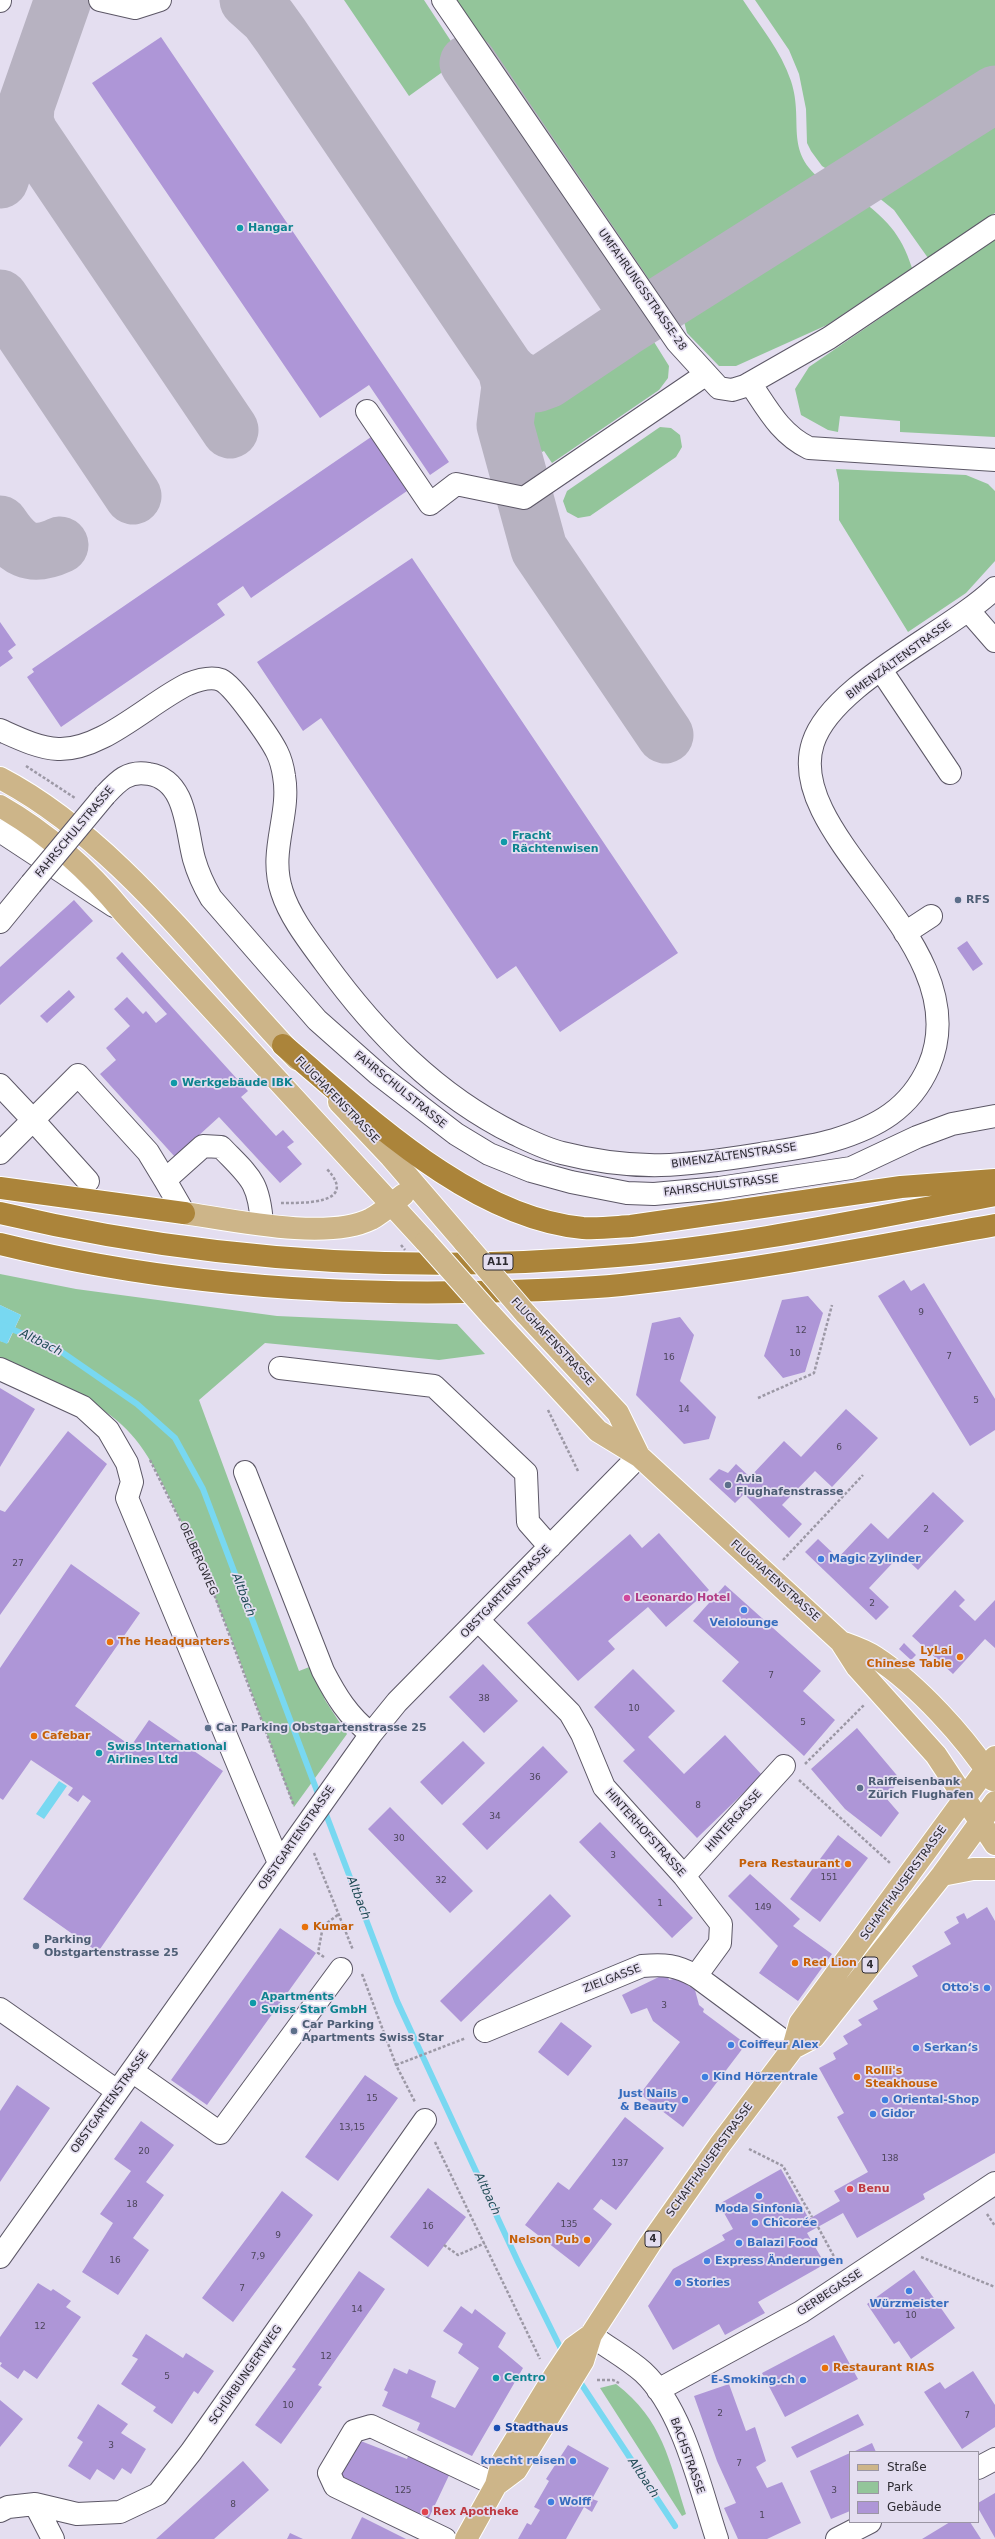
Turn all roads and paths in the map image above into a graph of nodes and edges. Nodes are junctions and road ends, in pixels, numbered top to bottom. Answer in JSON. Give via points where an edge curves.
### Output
{"nodes":[{"id":1,"x":100,"y":0,"type":"edge"},
{"id":2,"x":160,"y":0,"type":"edge"},
{"id":3,"x":443,"y":0,"type":"edge"},
{"id":4,"x":995,"y":226,"type":"edge"},
{"id":5,"x":705,"y":375,"type":"junction"},
{"id":6,"x":750,"y":383,"type":"junction"},
{"id":7,"x":367,"y":411,"type":"dead end"},
{"id":8,"x":995,"y":460,"type":"edge"},
{"id":9,"x":995,"y":588,"type":"edge"},
{"id":10,"x":968,"y":610,"type":"junction"},
{"id":11,"x":995,"y":641,"type":"edge"},
{"id":12,"x":881,"y":670,"type":"junction"},
{"id":13,"x":0,"y":730,"type":"edge"},
{"id":14,"x":950,"y":773,"type":"dead end"},
{"id":15,"x":0,"y":778,"type":"edge"},
{"id":16,"x":0,"y":806,"type":"edge"},
{"id":17,"x":0,"y":831,"type":"edge"},
{"id":18,"x":124,"y":912,"type":"junction"},
{"id":19,"x":931,"y":916,"type":"dead end"},
{"id":20,"x":0,"y":922,"type":"edge"},
{"id":21,"x":905,"y":933,"type":"junction"},
{"id":22,"x":283,"y":1045,"type":"junction"},
{"id":23,"x":0,"y":1085,"type":"edge"},
{"id":24,"x":995,"y":1116,"type":"edge"},
{"id":25,"x":33,"y":1120,"type":"junction"},
{"id":26,"x":0,"y":1153,"type":"edge"},
{"id":27,"x":325,"y":1167,"type":"dead end"},
{"id":28,"x":165,"y":1180,"type":"junction"},
{"id":29,"x":995,"y":1180,"type":"edge"},
{"id":30,"x":88,"y":1181,"type":"dead end"},
{"id":31,"x":415,"y":1185,"type":"junction"},
{"id":32,"x":0,"y":1188,"type":"edge"},
{"id":33,"x":995,"y":1194,"type":"edge"},
{"id":34,"x":260,"y":1202,"type":"junction"},
{"id":35,"x":392,"y":1204,"type":"junction"},
{"id":36,"x":0,"y":1213,"type":"edge"},
{"id":37,"x":184,"y":1213,"type":"junction"},
{"id":38,"x":262,"y":1224,"type":"junction"},
{"id":39,"x":995,"y":1225,"type":"edge"},
{"id":40,"x":0,"y":1244,"type":"edge"},
{"id":41,"x":832,"y":1305,"type":"dead end"},
{"id":42,"x":280,"y":1368,"type":"dead end"},
{"id":43,"x":0,"y":1370,"type":"edge"},
{"id":44,"x":758,"y":1398,"type":"dead end"},
{"id":45,"x":547,"y":1409,"type":"dead end"},
{"id":46,"x":639,"y":1456,"type":"junction"},
{"id":47,"x":148,"y":1458,"type":"dead end"},
{"id":48,"x":578,"y":1471,"type":"dead end"},
{"id":49,"x":245,"y":1472,"type":"dead end"},
{"id":50,"x":863,"y":1475,"type":"dead end"},
{"id":51,"x":550,"y":1547,"type":"junction"},
{"id":52,"x":783,"y":1560,"type":"dead end"},
{"id":53,"x":478,"y":1621,"type":"junction"},
{"id":54,"x":841,"y":1642,"type":"junction"},
{"id":55,"x":867,"y":1702,"type":"dead end"},
{"id":56,"x":370,"y":1734,"type":"junction"},
{"id":57,"x":992,"y":1770,"type":"edge"},
{"id":58,"x":789,"y":1771,"type":"junction"},
{"id":59,"x":965,"y":1799,"type":"junction"},
{"id":60,"x":995,"y":1802,"type":"edge"},
{"id":61,"x":980,"y":1822,"type":"junction"},
{"id":62,"x":306,"y":1823,"type":"junction"},
{"id":63,"x":995,"y":1844,"type":"edge"},
{"id":64,"x":279,"y":1863,"type":"junction"},
{"id":65,"x":891,"y":1864,"type":"dead end"},
{"id":66,"x":995,"y":1869,"type":"edge"},
{"id":67,"x":942,"y":1875,"type":"junction"},
{"id":68,"x":684,"y":1876,"type":"junction"},
{"id":69,"x":340,"y":1914,"type":"dead end"},
{"id":70,"x":341,"y":1969,"type":"joint"},
{"id":71,"x":696,"y":1976,"type":"junction"},
{"id":72,"x":0,"y":2009,"type":"edge"},
{"id":73,"x":485,"y":2031,"type":"joint"},
{"id":74,"x":793,"y":2048,"type":"junction"},
{"id":75,"x":396,"y":2065,"type":"dead end"},
{"id":76,"x":132,"y":2070,"type":"junction"},
{"id":77,"x":117,"y":2091,"type":"junction"},
{"id":78,"x":425,"y":2120,"type":"dead end"},
{"id":79,"x":749,"y":2149,"type":"dead end"},
{"id":80,"x":995,"y":2183,"type":"edge"},
{"id":81,"x":812,"y":2217,"type":"dead end"},
{"id":82,"x":818,"y":2227,"type":"dead end"},
{"id":83,"x":484,"y":2243,"type":"dead end"},
{"id":84,"x":444,"y":2245,"type":"dead end"},
{"id":85,"x":899,"y":2248,"type":"junction"},
{"id":86,"x":0,"y":2257,"type":"edge"},
{"id":87,"x":848,"y":2281,"type":"junction"},
{"id":88,"x":995,"y":2287,"type":"edge"},
{"id":89,"x":591,"y":2335,"type":"junction"},
{"id":90,"x":658,"y":2390,"type":"junction"},
{"id":91,"x":995,"y":2459,"type":"edge"},
{"id":92,"x":979,"y":2467,"type":"edge"},
{"id":93,"x":496,"y":2485,"type":"junction"},
{"id":94,"x":35,"y":2504,"type":"junction"},
{"id":95,"x":0,"y":2511,"type":"edge"},
{"id":96,"x":868,"y":2523,"type":"edge"},
{"id":97,"x":53,"y":2539,"type":"edge"},
{"id":98,"x":445,"y":2539,"type":"edge"},
{"id":99,"x":466,"y":2539,"type":"edge"},
{"id":100,"x":717,"y":2539,"type":"edge"},
{"id":101,"x":837,"y":2539,"type":"edge"}],
"edges":[{"from":1,"to":2,"type":"street","via":[[135,8]]},
{"from":3,"to":5,"type":"street","name":"UMFAHRUNGSSTRASSE-28","via":[[656,313]]},
{"from":4,"to":6,"type":"street","name":"UMFAHRUNGSSTRASSE-28","via":[[829,338]]},
{"from":5,"to":6,"type":"street","name":"UMFAHRUNGSSTRASSE-28","via":[[719,388],[740,388]]},
{"from":5,"to":7,"type":"street","via":[[524,498],[456,484],[430,504]]},
{"from":6,"to":8,"type":"street","via":[[780,427],[794,440],[809,448]]},
{"from":9,"to":10,"type":"street","name":"BIMENZÄLTENSTRASSE"},
{"from":10,"to":11,"type":"street"},
{"from":10,"to":12,"type":"street","name":"BIMENZÄLTENSTRASSE"},
{"from":12,"to":14,"type":"street"},
{"from":12,"to":21,"type":"street","name":"BIMENZÄLTENSTRASSE","via":[[848,695],[826,718],[813,740],[809,758],[813,788],[825,815]]},
{"from":13,"to":21,"type":"street","name":"BIMENZÄLTENSTRASSE","via":[[47,747],[76,748],[102,737],[188,684],[201,679],[219,679],[233,690],[277,752],[285,778],[276,852],[282,894],[308,940],[342,986],[378,1030],[410,1062],[470,1109],[540,1145],[581,1158],[643,1166],[704,1163],[817,1145],[865,1130],[898,1109],[921,1085],[935,1052],[938,1022],[933,995],[922,962]]},
{"from":15,"to":22,"type":"main road","name":"FLUGHAFENSTRASSE","via":[[25,791],[64,818],[103,852]]},
{"from":16,"to":18,"type":"main road","name":"FLUGHAFENSTRASSE","via":[[39,830],[78,863],[94,877]]},
{"from":17,"to":18,"type":"street"},
{"from":18,"to":35,"type":"main road","name":"FLUGHAFENSTRASSE"},
{"from":19,"to":21,"type":"street"},
{"from":20,"to":24,"type":"street","name":"FAHRSCHULSTRASSE","bridge":true,"via":[[118,780],[141,772],[164,779],[180,801],[194,859],[211,898],[317,1020],[378,1074],[456,1134],[488,1154],[531,1171],[627,1193],[698,1191],[851,1168],[952,1124]]},
{"from":22,"to":29,"type":"highway","via":[[371,1120],[444,1173],[517,1212],[564,1225],[604,1228],[631,1226],[893,1188]]},
{"from":22,"to":31,"type":"main road","name":"FLUGHAFENSTRASSE"},
{"from":23,"to":25,"type":"street"},
{"from":25,"to":26,"type":"street"},
{"from":25,"to":28,"type":"street","via":[[78,1075],[148,1152]]},
{"from":25,"to":30,"type":"street"},
{"from":27,"to":34,"type":"path","via":[[336,1182],[335,1190],[322,1202]]},
{"from":28,"to":34,"type":"street","via":[[203,1146],[221,1147],[253,1180]]},
{"from":28,"to":37,"type":"street"},
{"from":31,"to":35,"type":"main road"},
{"from":31,"to":46,"type":"main road","name":"FLUGHAFENSTRASSE","bridge":true,"via":[[525,1313],[618,1413]]},
{"from":32,"to":37,"type":"highway"},
{"from":33,"to":36,"type":"highway","number":"A11","via":[[743,1239],[649,1253],[565,1260],[399,1264],[243,1256],[112,1236]]},
{"from":34,"to":38,"type":"street"},
{"from":35,"to":38,"type":"main road","via":[[371,1219],[331,1228]]},
{"from":35,"to":46,"type":"main road","name":"FLUGHAFENSTRASSE","bridge":true,"via":[[598,1431]]},
{"from":37,"to":38,"type":"main road"},
{"from":39,"to":40,"type":"highway","via":[[666,1280],[548,1290],[405,1293],[340,1292],[222,1282],[88,1263]]},
{"from":41,"to":44,"type":"path","via":[[814,1373]]},
{"from":42,"to":51,"type":"street","via":[[434,1386],[526,1473],[528,1522]]},
{"from":43,"to":64,"type":"street","via":[[83,1407],[108,1430],[127,1462],[132,1482],[127,1498]]},
{"from":45,"to":48,"type":"path"},
{"from":46,"to":51,"type":"street","name":"OBSTGARTENSTRASSE"},
{"from":46,"to":54,"type":"main road","name":"FLUGHAFENSTRASSE"},
{"from":47,"to":62,"type":"path","name":"OELBERGWEG","via":[[206,1573]]},
{"from":49,"to":56,"type":"street","via":[[323,1671],[337,1700]]},
{"from":50,"to":52,"type":"path"},
{"from":51,"to":53,"type":"street","name":"OBSTGARTENSTRASSE"},
{"from":53,"to":56,"type":"street","name":"OBSTGARTENSTRASSE","via":[[396,1702]]},
{"from":53,"to":68,"type":"street","name":"HINTERHOFSTRASSE","via":[[570,1713],[582,1734],[604,1787]]},
{"from":54,"to":57,"type":"main road","name":"FLUGHAFENSTRASSE","via":[[874,1656],[897,1673],[955,1728]]},
{"from":54,"to":59,"type":"main road","name":"FLUGHAFENSTRASSE","via":[[857,1667],[936,1755]]},
{"from":55,"to":58,"type":"path"},
{"from":56,"to":62,"type":"street","name":"OBSTGARTENSTRASSE"},
{"from":57,"to":59,"type":"main road","name":"SCHAFFHAUSERSTRASSE","number":"4"},
{"from":58,"to":65,"type":"path"},
{"from":58,"to":68,"type":"street","name":"HINTERGASSE"},
{"from":59,"to":61,"type":"main road"},
{"from":59,"to":74,"type":"main road","name":"SCHAFFHAUSERSTRASSE","number":"4","via":[[800,2023]]},
{"from":60,"to":61,"type":"main road","name":"SCHAFFHAUSERSTRASSE","number":"4"},
{"from":61,"to":63,"type":"main road"},
{"from":61,"to":67,"type":"main road","name":"SCHAFFHAUSERSTRASSE","number":"4"},
{"from":62,"to":64,"type":"street","name":"OBSTGARTENSTRASSE"},
{"from":64,"to":76,"type":"street","name":"OBSTGARTENSTRASSE"},
{"from":66,"to":67,"type":"main road","via":[[973,1869]]},
{"from":67,"to":74,"type":"main road","name":"SCHAFFHAUSERSTRASSE","number":"4","via":[[814,2037]]},
{"from":68,"to":71,"type":"street","name":"HINTERHOFSTRASSE","via":[[721,1924],[720,1943]]},
{"from":69,"to":70,"type":"path","via":[[323,1926],[318,1953]]},
{"from":70,"to":76,"type":"street","via":[[220,2133]]},
{"from":71,"to":73,"type":"street","name":"ZIELGASSE","via":[[679,1966],[642,1966]]},
{"from":71,"to":74,"type":"street","name":"ZIELGASSE"},
{"from":72,"to":77,"type":"street"},
{"from":73,"to":75,"type":"path"},
{"from":74,"to":89,"type":"main road","name":"SCHAFFHAUSERSTRASSE","number":"4","via":[[680,2200]]},
{"from":76,"to":77,"type":"street","name":"OBSTGARTENSTRASSE"},
{"from":77,"to":86,"type":"street","name":"OBSTGARTENSTRASSE"},
{"from":78,"to":94,"type":"street","name":"SCHÜRBUNGERTWEG","via":[[191,2452],[158,2494],[120,2512],[77,2514]]},
{"from":79,"to":81,"type":"path","via":[[783,2166]]},
{"from":80,"to":85,"type":"street","name":"GERBEGASSE"},
{"from":82,"to":87,"type":"path"},
{"from":83,"to":84,"type":"path","via":[[458,2255]]},
{"from":85,"to":87,"type":"street","name":"GERBEGASSE"},
{"from":85,"to":88,"type":"path"},
{"from":87,"to":90,"type":"street","name":"GERBEGASSE","via":[[801,2312]]},
{"from":89,"to":90,"type":"street","name":"BACHSTRASSE","via":[[643,2372]]},
{"from":89,"to":93,"type":"main road","name":"SCHAFFHAUSERSTRASSE","number":"4","via":[[502,2462]]},
{"from":90,"to":100,"type":"street","name":"BACHSTRASSE","via":[[680,2430]]},
{"from":91,"to":92,"type":"street"},
{"from":93,"to":98,"type":"street","via":[[371,2426],[354,2430],[329,2473],[335,2486]]},
{"from":93,"to":99,"type":"main road","name":"SCHAFFHAUSERSTRASSE","number":"4"},
{"from":94,"to":95,"type":"street","name":"SCHÜRBUNGERTWEG"},
{"from":94,"to":97,"type":"street"},
{"from":96,"to":101,"type":"street"}]}
